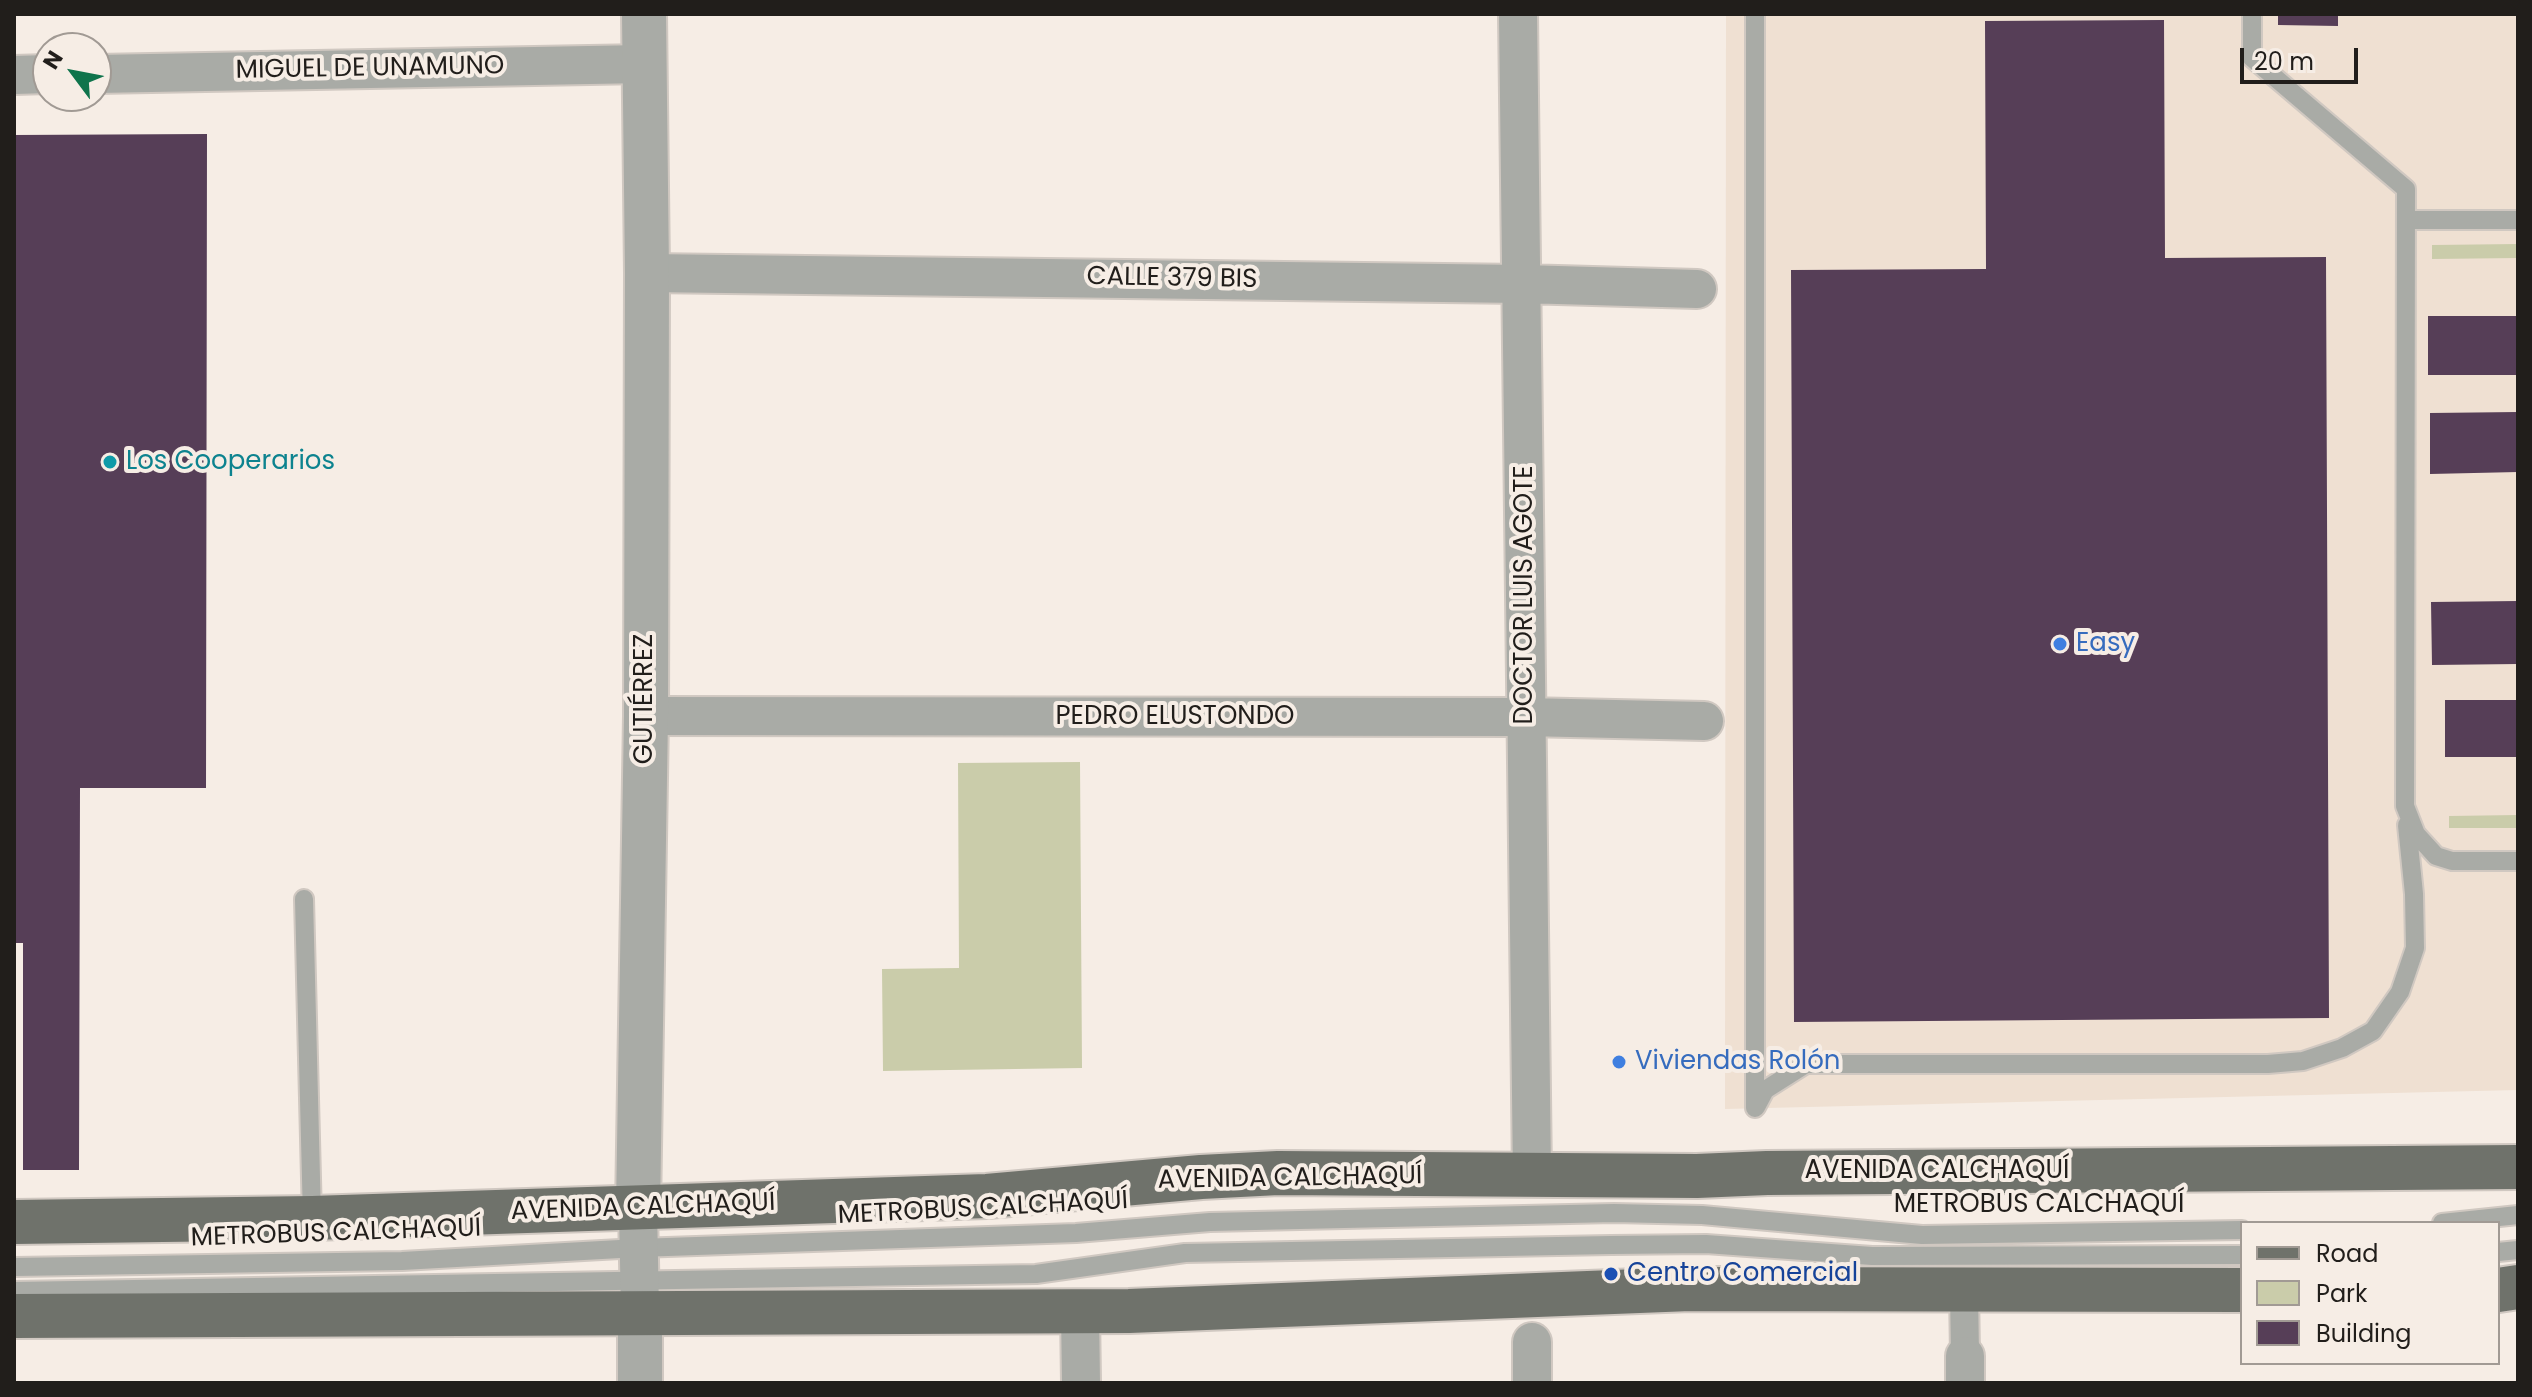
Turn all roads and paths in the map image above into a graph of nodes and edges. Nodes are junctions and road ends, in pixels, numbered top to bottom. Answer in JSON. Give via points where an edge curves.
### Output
{"nodes":[{"id":1,"x":644,"y":14,"type":"edge"},
{"id":2,"x":1518,"y":14,"type":"edge"},
{"id":3,"x":1755,"y":14,"type":"edge"},
{"id":4,"x":2252,"y":14,"type":"edge"},
{"id":5,"x":644,"y":64,"type":"junction"},
{"id":6,"x":112,"y":74,"type":"edge"},
{"id":7,"x":2406,"y":220,"type":"junction"},
{"id":8,"x":2518,"y":220,"type":"edge"},
{"id":9,"x":647,"y":273,"type":"junction"},
{"id":10,"x":1523,"y":284,"type":"junction"},
{"id":11,"x":1697,"y":289,"type":"dead end"},
{"id":12,"x":646,"y":716,"type":"junction"},
{"id":13,"x":1526,"y":717,"type":"junction"},
{"id":14,"x":1704,"y":721,"type":"dead end"},
{"id":15,"x":2405,"y":806,"type":"junction"},
{"id":16,"x":2518,"y":861,"type":"edge"},
{"id":17,"x":304,"y":899,"type":"dead end"},
{"id":18,"x":2518,"y":1167,"type":"edge"},
{"id":19,"x":1532,"y":1176,"type":"junction"},
{"id":20,"x":2518,"y":1215,"type":"edge"},
{"id":21,"x":312,"y":1218,"type":"junction"},
{"id":22,"x":2461,"y":1221,"type":"edge"},
{"id":23,"x":14,"y":1222,"type":"edge"},
{"id":24,"x":2240,"y":1230,"type":"edge"},
{"id":25,"x":2518,"y":1250,"type":"edge"},
{"id":26,"x":2240,"y":1255,"type":"edge"},
{"id":27,"x":639,"y":1262,"type":"junction"},
{"id":28,"x":14,"y":1267,"type":"edge"},
{"id":29,"x":2506,"y":1282,"type":"edge"},
{"id":30,"x":1964,"y":1290,"type":"junction"},
{"id":31,"x":2240,"y":1290,"type":"edge"},
{"id":32,"x":14,"y":1291,"type":"edge"},
{"id":33,"x":1533,"y":1294,"type":"junction"},
{"id":34,"x":1080,"y":1311,"type":"junction"},
{"id":35,"x":14,"y":1316,"type":"edge"},
{"id":36,"x":1532,"y":1342,"type":"joint"},
{"id":37,"x":1965,"y":1370,"type":"edge"},
{"id":38,"x":640,"y":1383,"type":"edge"},
{"id":39,"x":1081,"y":1383,"type":"edge"},
{"id":40,"x":1532,"y":1383,"type":"edge"}],
"edges":[{"from":1,"to":5,"type":"street","name":"GUTIÉRREZ"},
{"from":2,"to":10,"type":"street","name":"DOCTOR LUIS AGOTE"},
{"from":3,"to":15,"type":"lane","via":[[1755,1108],[1765,1090],[1806,1064],[2268,1064],[2303,1061],[2342,1048],[2373,1031],[2400,992],[2415,948]]},
{"from":4,"to":7,"type":"lane","via":[[2252,58],[2406,189]]},
{"from":5,"to":6,"type":"street","name":"MIGUEL DE UNAMUNO"},
{"from":5,"to":9,"type":"street","name":"GUTIÉRREZ"},
{"from":7,"to":8,"type":"lane"},
{"from":7,"to":15,"type":"lane"},
{"from":9,"to":10,"type":"street","name":"CALLE 379 BIS"},
{"from":9,"to":12,"type":"street","name":"GUTIÉRREZ"},
{"from":10,"to":11,"type":"street","name":"CALLE 379 BIS"},
{"from":10,"to":13,"type":"street","name":"DOCTOR LUIS AGOTE"},
{"from":12,"to":13,"type":"street","name":"PEDRO ELUSTONDO"},
{"from":12,"to":27,"type":"street","name":"GUTIÉRREZ"},
{"from":13,"to":14,"type":"street","name":"PEDRO ELUSTONDO"},
{"from":13,"to":19,"type":"street","name":"DOCTOR LUIS AGOTE"},
{"from":15,"to":16,"type":"lane","via":[[2416,834],[2436,856],[2452,861]]},
{"from":17,"to":21,"type":"lane"},
{"from":18,"to":19,"type":"main road","name":"AVENIDA CALCHAQUÍ"},
{"from":19,"to":27,"type":"main road","name":"AVENIDA CALCHAQUÍ","via":[[1278,1173],[987,1196]]},
{"from":20,"to":22,"type":"lane"},
{"from":21,"to":23,"type":"main road","name":"AVENIDA CALCHAQUÍ"},
{"from":21,"to":27,"type":"main road","name":"AVENIDA CALCHAQUÍ"},
{"from":24,"to":27,"type":"lane","name":"METROBUS CALCHAQUÍ","via":[[1922,1235],[1702,1215],[1614,1213],[1210,1222]]},
{"from":25,"to":29,"type":"lane"},
{"from":26,"to":27,"type":"lane","name":"METROBUS CALCHAQUÍ","via":[[1872,1256],[1706,1244],[1596,1245],[1185,1253],[1036,1274]]},
{"from":27,"to":28,"type":"lane","name":"METROBUS CALCHAQUÍ"},
{"from":27,"to":32,"type":"lane","name":"METROBUS CALCHAQUÍ"},
{"from":27,"to":34,"type":"main road","name":"AVENIDA CALCHAQUÍ"},
{"from":27,"to":35,"type":"main road","name":"AVENIDA CALCHAQUÍ"},
{"from":27,"to":38,"type":"street","name":"GUTIÉRREZ"},
{"from":30,"to":31,"type":"main road","name":"AVENIDA CALCHAQUÍ"},
{"from":30,"to":33,"type":"main road","name":"AVENIDA CALCHAQUÍ"},
{"from":30,"to":37,"type":"street"},
{"from":33,"to":34,"type":"main road","name":"AVENIDA CALCHAQUÍ"},
{"from":33,"to":36,"type":"street"},
{"from":34,"to":39,"type":"street"},
{"from":36,"to":40,"type":"street"}]}
